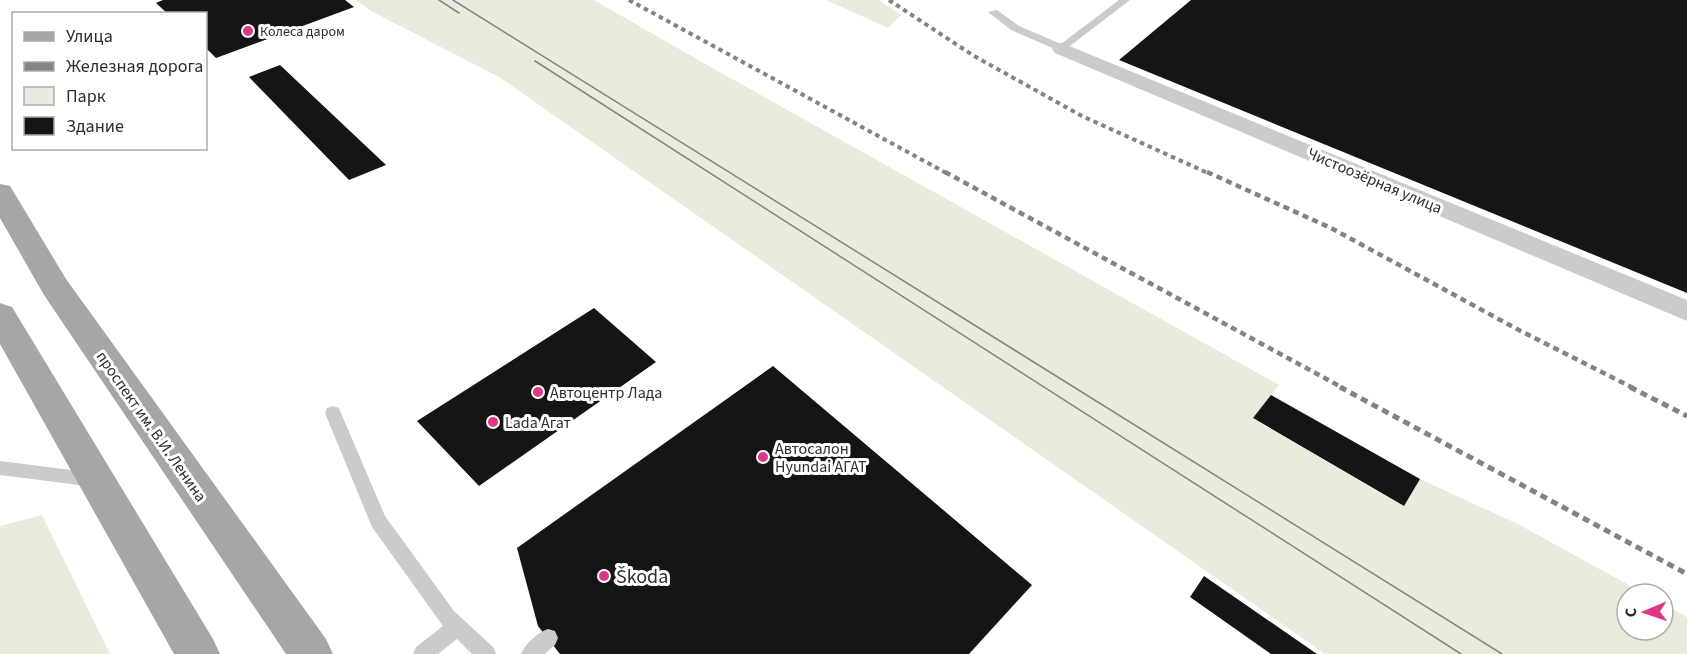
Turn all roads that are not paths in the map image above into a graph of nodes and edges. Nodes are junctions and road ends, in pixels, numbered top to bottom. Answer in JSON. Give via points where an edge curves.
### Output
{"nodes":[{"id":1,"x":1125,"y":0,"type":"edge"},
{"id":2,"x":993,"y":12,"type":"dead end"},
{"id":3,"x":1062,"y":49,"type":"junction"},
{"id":4,"x":0,"y":194,"type":"edge"},
{"id":5,"x":1687,"y":311,"type":"edge"},
{"id":6,"x":0,"y":315,"type":"edge"},
{"id":7,"x":333,"y":414,"type":"dead end"},
{"id":8,"x":0,"y":468,"type":"edge"},
{"id":9,"x":96,"y":480,"type":"junction"},
{"id":10,"x":456,"y":627,"type":"junction"},
{"id":11,"x":548,"y":638,"type":"dead end"},
{"id":12,"x":198,"y":654,"type":"edge"},
{"id":13,"x":310,"y":654,"type":"edge"},
{"id":14,"x":423,"y":654,"type":"edge"},
{"id":15,"x":486,"y":654,"type":"edge"},
{"id":16,"x":531,"y":654,"type":"edge"}],
"edges":[{"from":1,"to":3,"type":"lane"},
{"from":2,"to":3,"type":"lane","via":[[1015,28]]},
{"from":3,"to":5,"type":"street","name":"Чистоозёрная улица"},
{"from":4,"to":13,"type":"main road","name":"проспект им. В.И. Ленина","via":[[55,287]]},
{"from":6,"to":9,"type":"main road"},
{"from":7,"to":10,"type":"lane","via":[[378,521]]},
{"from":8,"to":9,"type":"lane"},
{"from":9,"to":12,"type":"main road"},
{"from":10,"to":14,"type":"lane"},
{"from":10,"to":15,"type":"lane"},
{"from":11,"to":16,"type":"lane"}]}
